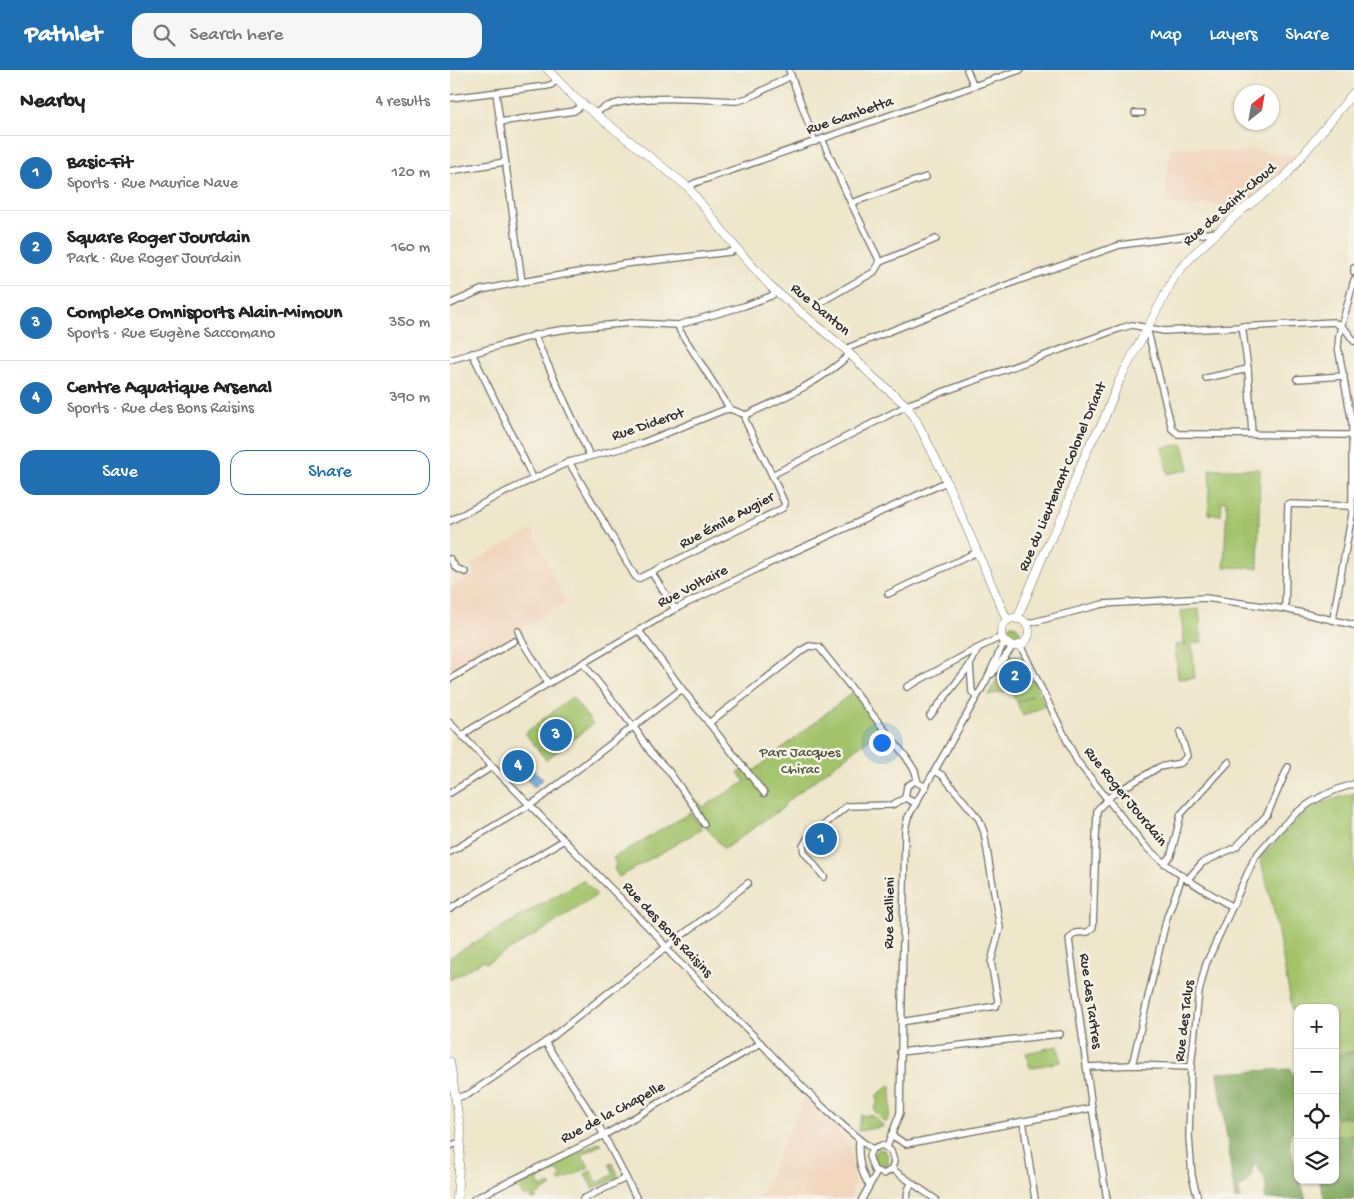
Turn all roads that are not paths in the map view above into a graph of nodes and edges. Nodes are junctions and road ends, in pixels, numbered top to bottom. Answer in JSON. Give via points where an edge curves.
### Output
{"nodes":[{"id":1,"x":548,"y":70,"type":"edge"},
{"id":2,"x":967,"y":70,"type":"edge"},
{"id":3,"x":1020,"y":70,"type":"edge"},
{"id":4,"x":790,"y":73,"type":"edge"},
{"id":5,"x":557,"y":80,"type":"junction"},
{"id":6,"x":974,"y":86,"type":"junction"},
{"id":7,"x":1354,"y":92,"type":"edge"},
{"id":8,"x":496,"y":93,"type":"junction"},
{"id":9,"x":450,"y":98,"type":"edge"},
{"id":10,"x":584,"y":104,"type":"junction"},
{"id":11,"x":595,"y":114,"type":"junction"},
{"id":12,"x":500,"y":122,"type":"junction"},
{"id":13,"x":822,"y":139,"type":"junction"},
{"id":14,"x":815,"y":142,"type":"junction"},
{"id":15,"x":505,"y":162,"type":"junction"},
{"id":16,"x":450,"y":171,"type":"edge"},
{"id":17,"x":926,"y":177,"type":"dead end"},
{"id":18,"x":688,"y":187,"type":"junction"},
{"id":19,"x":850,"y":203,"type":"junction"},
{"id":20,"x":1218,"y":232,"type":"junction"},
{"id":21,"x":1196,"y":235,"type":"junction"},
{"id":22,"x":936,"y":239,"type":"dead end"},
{"id":23,"x":1204,"y":244,"type":"junction"},
{"id":24,"x":737,"y":249,"type":"junction"},
{"id":25,"x":880,"y":262,"type":"junction"},
{"id":26,"x":1354,"y":268,"type":"edge"},
{"id":27,"x":1354,"y":272,"type":"edge"},
{"id":28,"x":1354,"y":280,"type":"edge"},
{"id":29,"x":522,"y":282,"type":"junction"},
{"id":30,"x":776,"y":292,"type":"junction"},
{"id":31,"x":819,"y":302,"type":"dead end"},
{"id":32,"x":450,"y":304,"type":"edge"},
{"id":33,"x":678,"y":325,"type":"junction"},
{"id":34,"x":1242,"y":326,"type":"junction"},
{"id":35,"x":1341,"y":326,"type":"junction"},
{"id":36,"x":1147,"y":328,"type":"junction"},
{"id":37,"x":534,"y":335,"type":"junction"},
{"id":38,"x":1354,"y":340,"type":"edge"},
{"id":39,"x":1136,"y":348,"type":"joint"},
{"id":40,"x":847,"y":352,"type":"junction"},
{"id":41,"x":472,"y":353,"type":"junction"},
{"id":42,"x":450,"y":360,"type":"edge"},
{"id":43,"x":1248,"y":369,"type":"junction"},
{"id":44,"x":1344,"y":376,"type":"junction"},
{"id":45,"x":1206,"y":378,"type":"dead end"},
{"id":46,"x":1297,"y":379,"type":"dead end"},
{"id":47,"x":906,"y":406,"type":"junction"},
{"id":48,"x":730,"y":409,"type":"junction"},
{"id":49,"x":746,"y":415,"type":"junction"},
{"id":50,"x":1252,"y":434,"type":"junction"},
{"id":51,"x":1352,"y":435,"type":"junction"},
{"id":52,"x":590,"y":456,"type":"junction"},
{"id":53,"x":569,"y":462,"type":"junction"},
{"id":54,"x":772,"y":475,"type":"junction"},
{"id":55,"x":533,"y":478,"type":"junction"},
{"id":56,"x":946,"y":482,"type":"junction"},
{"id":57,"x":1352,"y":488,"type":"edge"},
{"id":58,"x":1351,"y":506,"type":"junction"},
{"id":59,"x":450,"y":522,"type":"edge"},
{"id":60,"x":977,"y":552,"type":"junction"},
{"id":61,"x":450,"y":559,"type":"edge"},
{"id":62,"x":465,"y":572,"type":"dead end"},
{"id":63,"x":652,"y":573,"type":"junction"},
{"id":64,"x":888,"y":594,"type":"dead end"},
{"id":65,"x":1285,"y":609,"type":"junction"},
{"id":66,"x":675,"y":610,"type":"junction"},
{"id":67,"x":1017,"y":618,"type":"junction"},
{"id":68,"x":1333,"y":619,"type":"junction"},
{"id":69,"x":1008,"y":620,"type":"junction"},
{"id":70,"x":1026,"y":624,"type":"junction"},
{"id":71,"x":1354,"y":625,"type":"edge"},
{"id":72,"x":518,"y":631,"type":"dead end"},
{"id":73,"x":639,"y":631,"type":"junction"},
{"id":74,"x":1003,"y":640,"type":"junction"},
{"id":75,"x":514,"y":641,"type":"dead end"},
{"id":76,"x":1016,"y":646,"type":"junction"},
{"id":77,"x":978,"y":648,"type":"junction"},
{"id":78,"x":970,"y":665,"type":"junction"},
{"id":79,"x":585,"y":666,"type":"dead end"},
{"id":80,"x":450,"y":679,"type":"edge"},
{"id":81,"x":986,"y":682,"type":"junction"},
{"id":82,"x":548,"y":684,"type":"junction"},
{"id":83,"x":907,"y":687,"type":"dead end"},
{"id":84,"x":682,"y":689,"type":"junction"},
{"id":85,"x":977,"y":696,"type":"junction"},
{"id":86,"x":930,"y":716,"type":"dead end"},
{"id":87,"x":450,"y":723,"type":"edge"},
{"id":88,"x":709,"y":723,"type":"junction"},
{"id":89,"x":632,"y":726,"type":"junction"},
{"id":90,"x":1180,"y":732,"type":"dead end"},
{"id":91,"x":463,"y":736,"type":"junction"},
{"id":92,"x":1229,"y":762,"type":"dead end"},
{"id":93,"x":492,"y":767,"type":"junction"},
{"id":94,"x":1288,"y":767,"type":"dead end"},
{"id":95,"x":935,"y":771,"type":"junction"},
{"id":96,"x":917,"y":780,"type":"junction"},
{"id":97,"x":1354,"y":784,"type":"edge"},
{"id":98,"x":926,"y":787,"type":"junction"},
{"id":99,"x":450,"y":793,"type":"edge"},
{"id":100,"x":764,"y":793,"type":"dead end"},
{"id":101,"x":904,"y":798,"type":"junction"},
{"id":102,"x":1108,"y":800,"type":"junction"},
{"id":103,"x":916,"y":803,"type":"junction"},
{"id":104,"x":530,"y":805,"type":"junction"},
{"id":105,"x":704,"y":824,"type":"dead end"},
{"id":106,"x":564,"y":840,"type":"junction"},
{"id":107,"x":450,"y":852,"type":"edge"},
{"id":108,"x":1164,"y":863,"type":"junction"},
{"id":109,"x":824,"y":877,"type":"dead end"},
{"id":110,"x":1184,"y":878,"type":"junction"},
{"id":111,"x":748,"y":883,"type":"dead end"},
{"id":112,"x":1232,"y":907,"type":"junction"},
{"id":113,"x":450,"y":909,"type":"edge"},
{"id":114,"x":666,"y":947,"type":"junction"},
{"id":115,"x":901,"y":1022,"type":"junction"},
{"id":116,"x":1060,"y":1034,"type":"dead end"},
{"id":117,"x":545,"y":1042,"type":"junction"},
{"id":118,"x":761,"y":1043,"type":"junction"},
{"id":119,"x":900,"y":1052,"type":"junction"},
{"id":120,"x":450,"y":1062,"type":"edge"},
{"id":121,"x":1132,"y":1066,"type":"junction"},
{"id":122,"x":1191,"y":1067,"type":"junction"},
{"id":123,"x":1087,"y":1068,"type":"junction"},
{"id":124,"x":456,"y":1098,"type":"junction"},
{"id":125,"x":1092,"y":1108,"type":"junction"},
{"id":126,"x":1023,"y":1122,"type":"junction"},
{"id":127,"x":604,"y":1135,"type":"junction"},
{"id":128,"x":891,"y":1135,"type":"junction"},
{"id":129,"x":859,"y":1140,"type":"junction"},
{"id":130,"x":460,"y":1143,"type":"junction"},
{"id":131,"x":450,"y":1146,"type":"edge"},
{"id":132,"x":887,"y":1147,"type":"junction"},
{"id":133,"x":872,"y":1149,"type":"junction"},
{"id":134,"x":892,"y":1169,"type":"junction"},
{"id":135,"x":876,"y":1172,"type":"junction"},
{"id":136,"x":626,"y":1178,"type":"junction"},
{"id":137,"x":911,"y":1184,"type":"junction"},
{"id":138,"x":869,"y":1185,"type":"junction"},
{"id":139,"x":924,"y":1196,"type":"edge"},
{"id":140,"x":458,"y":1199,"type":"edge"},
{"id":141,"x":474,"y":1199,"type":"edge"},
{"id":142,"x":583,"y":1199,"type":"edge"},
{"id":143,"x":637,"y":1199,"type":"edge"},
{"id":144,"x":862,"y":1199,"type":"edge"},
{"id":145,"x":907,"y":1199,"type":"edge"},
{"id":146,"x":935,"y":1199,"type":"edge"},
{"id":147,"x":1035,"y":1199,"type":"edge"},
{"id":148,"x":1107,"y":1199,"type":"edge"},
{"id":149,"x":1198,"y":1199,"type":"edge"}],
"edges":[{"from":1,"to":5,"type":"street","name":"Rue Danton"},
{"from":2,"to":6,"type":"street"},
{"from":3,"to":6,"type":"street","name":"Rue Gambetta"},
{"from":4,"to":11,"type":"street","via":[[748,98],[646,98],[601,107]]},
{"from":4,"to":14,"type":"street"},
{"from":5,"to":8,"type":"street","via":[[547,86]]},
{"from":5,"to":10,"type":"street","name":"Rue Danton"},
{"from":6,"to":13,"type":"street","name":"Rue Gambetta"},
{"from":7,"to":20,"type":"street","name":"Rue de Saint-Cloud","via":[[1284,178]]},
{"from":8,"to":9,"type":"street"},
{"from":8,"to":12,"type":"street"},
{"from":10,"to":11,"type":"street","name":"Rue Danton"},
{"from":10,"to":12,"type":"street","via":[[574,111]]},
{"from":11,"to":18,"type":"street","name":"Rue Danton"},
{"from":12,"to":15,"type":"street"},
{"from":13,"to":14,"type":"street","name":"Rue Gambetta"},
{"from":13,"to":19,"type":"street"},
{"from":14,"to":18,"type":"street","name":"Rue Gambetta"},
{"from":15,"to":16,"type":"street"},
{"from":15,"to":29,"type":"street"},
{"from":17,"to":19,"type":"street"},
{"from":18,"to":24,"type":"street","name":"Rue Danton"},
{"from":19,"to":25,"type":"street"},
{"from":20,"to":21,"type":"street"},
{"from":20,"to":23,"type":"street","name":"Rue de Saint-Cloud"},
{"from":21,"to":23,"type":"street","via":[[1203,239]]},
{"from":21,"to":40,"type":"street","via":[[1133,242],[1108,249],[1009,284]]},
{"from":22,"to":25,"type":"street"},
{"from":23,"to":36,"type":"street","name":"Rue de Saint-Cloud","via":[[1176,274]]},
{"from":24,"to":29,"type":"street"},
{"from":24,"to":30,"type":"street","name":"Rue Danton"},
{"from":25,"to":31,"type":"street","via":[[874,272]]},
{"from":26,"to":27,"type":"street"},
{"from":28,"to":35,"type":"street"},
{"from":29,"to":32,"type":"street","via":[[481,290]]},
{"from":30,"to":33,"type":"street","via":[[744,306]]},
{"from":30,"to":40,"type":"street","name":"Rue Danton"},
{"from":33,"to":37,"type":"street","via":[[612,324]]},
{"from":33,"to":48,"type":"street"},
{"from":34,"to":35,"type":"street","via":[[1334,322]]},
{"from":34,"to":36,"type":"street","via":[[1164,331]]},
{"from":34,"to":43,"type":"street"},
{"from":35,"to":38,"type":"street"},
{"from":35,"to":44,"type":"street","via":[[1338,347]]},
{"from":36,"to":39,"type":"street","name":"Rue de Saint-Cloud"},
{"from":36,"to":47,"type":"street","name":"Rue Émile Augier","via":[[1131,326]]},
{"from":36,"to":50,"type":"street","via":[[1172,429],[1178,434]]},
{"from":37,"to":41,"type":"street"},
{"from":37,"to":52,"type":"street"},
{"from":39,"to":67,"type":"street","name":"Rue du Lieutenant Colonel Driant","via":[[1076,476],[1064,514]]},
{"from":40,"to":47,"type":"street","name":"Rue Danton"},
{"from":40,"to":49,"type":"street","via":[[825,376]]},
{"from":41,"to":42,"type":"street"},
{"from":41,"to":55,"type":"street"},
{"from":43,"to":45,"type":"street"},
{"from":43,"to":50,"type":"street"},
{"from":44,"to":46,"type":"street"},
{"from":44,"to":51,"type":"street"},
{"from":47,"to":54,"type":"street","name":"Rue Émile Augier"},
{"from":47,"to":56,"type":"street","name":"Rue Danton","via":[[930,446]]},
{"from":48,"to":49,"type":"street"},
{"from":48,"to":52,"type":"street","name":"Rue Diderot","via":[[642,443]]},
{"from":49,"to":54,"type":"street","via":[[745,420]]},
{"from":50,"to":51,"type":"street"},
{"from":51,"to":57,"type":"street"},
{"from":52,"to":53,"type":"street","name":"Rue Diderot"},
{"from":53,"to":55,"type":"street","name":"Rue Diderot"},
{"from":53,"to":63,"type":"street","name":"Rue Émile Augier","via":[[635,576],[638,580]]},
{"from":54,"to":63,"type":"street","name":"Rue Émile Augier","via":[[784,508]]},
{"from":55,"to":59,"type":"street","name":"Rue Diderot"},
{"from":56,"to":60,"type":"street","name":"Rue Danton"},
{"from":56,"to":66,"type":"street","name":"Rue Voltaire"},
{"from":57,"to":58,"type":"street"},
{"from":58,"to":65,"type":"street","via":[[1288,504]]},
{"from":58,"to":68,"type":"street"},
{"from":60,"to":64,"type":"street"},
{"from":60,"to":69,"type":"street","name":"Rue Danton"},
{"from":61,"to":62,"type":"street","via":[[456,568]]},
{"from":63,"to":66,"type":"street"},
{"from":65,"to":68,"type":"street"},
{"from":65,"to":70,"type":"street","via":[[1198,598],[1103,604]]},
{"from":66,"to":73,"type":"street","name":"Rue Voltaire"},
{"from":67,"to":69,"type":"street"},
{"from":67,"to":70,"type":"street"},
{"from":68,"to":71,"type":"street"},
{"from":69,"to":74,"type":"street","via":[[1001,628]]},
{"from":70,"to":76,"type":"street","via":[[1028,636],[1025,642]]},
{"from":72,"to":82,"type":"street"},
{"from":73,"to":82,"type":"street","name":"Rue Voltaire"},
{"from":73,"to":84,"type":"street"},
{"from":74,"to":76,"type":"street"},
{"from":74,"to":77,"type":"street"},
{"from":74,"to":81,"type":"street","name":"Rue Gallieni"},
{"from":75,"to":80,"type":"street"},
{"from":76,"to":81,"type":"street","name":"Rue Gallieni"},
{"from":76,"to":102,"type":"street","name":"Rue Roger Jourdain","via":[[1077,761]]},
{"from":77,"to":78,"type":"street"},
{"from":77,"to":83,"type":"street"},
{"from":78,"to":85,"type":"street","via":[[972,692]]},
{"from":78,"to":86,"type":"street"},
{"from":79,"to":89,"type":"street"},
{"from":81,"to":85,"type":"street","name":"Rue Gallieni"},
{"from":82,"to":91,"type":"street","name":"Rue Voltaire"},
{"from":84,"to":88,"type":"street"},
{"from":84,"to":89,"type":"street"},
{"from":85,"to":95,"type":"street","name":"Rue Gallieni"},
{"from":87,"to":91,"type":"street","name":"Rue des Bons Raisins"},
{"from":88,"to":96,"type":"street","via":[[804,649],[819,647],[906,757]]},
{"from":88,"to":100,"type":"street"},
{"from":89,"to":104,"type":"street"},
{"from":89,"to":105,"type":"street","via":[[668,770]]},
{"from":90,"to":102,"type":"street","via":[[1187,756],[1181,763],[1159,767]]},
{"from":91,"to":93,"type":"street","name":"Rue des Bons Raisins"},
{"from":92,"to":108,"type":"street","via":[[1181,814],[1171,855]]},
{"from":93,"to":99,"type":"street"},
{"from":93,"to":104,"type":"street","name":"Rue des Bons Raisins"},
{"from":94,"to":110,"type":"street","via":[[1267,815],[1236,847],[1202,863]]},
{"from":95,"to":98,"type":"street","name":"Rue Gallieni"},
{"from":95,"to":115,"type":"street","via":[[979,819],[984,832],[1000,928],[991,962],[998,1001],[996,1006]]},
{"from":96,"to":98,"type":"street"},
{"from":96,"to":101,"type":"street","via":[[907,786]]},
{"from":97,"to":112,"type":"street","name":"Rue des Talus","via":[[1300,808],[1277,831],[1256,857]]},
{"from":98,"to":103,"type":"street","name":"Rue Gallieni"},
{"from":101,"to":103,"type":"street"},
{"from":101,"to":109,"type":"street","via":[[892,805],[847,806],[807,839],[804,852]]},
{"from":102,"to":108,"type":"street","name":"Rue Roger Jourdain","via":[[1144,845]]},
{"from":102,"to":123,"type":"street","name":"Rue des Tartres","via":[[1097,810],[1093,927],[1088,932],[1075,933],[1069,939]]},
{"from":103,"to":115,"type":"street","name":"Rue Gallieni","via":[[905,830]]},
{"from":104,"to":106,"type":"street","name":"Rue des Bons Raisins"},
{"from":104,"to":107,"type":"street"},
{"from":106,"to":113,"type":"street"},
{"from":106,"to":114,"type":"street","name":"Rue des Bons Raisins"},
{"from":108,"to":110,"type":"street","name":"Rue Roger Jourdain"},
{"from":110,"to":112,"type":"street","name":"Rue Roger Jourdain"},
{"from":110,"to":121,"type":"street","via":[[1167,917]]},
{"from":111,"to":114,"type":"street"},
{"from":112,"to":122,"type":"street","name":"Rue des Talus","via":[[1206,964],[1199,992]]},
{"from":114,"to":117,"type":"street"},
{"from":114,"to":118,"type":"street","name":"Rue des Bons Raisins"},
{"from":115,"to":119,"type":"street","name":"Rue Gallieni"},
{"from":116,"to":119,"type":"street"},
{"from":117,"to":124,"type":"street","via":[[470,1094]]},
{"from":117,"to":127,"type":"street"},
{"from":118,"to":127,"type":"street","name":"Rue de la Chapelle"},
{"from":118,"to":129,"type":"street","name":"Rue des Bons Raisins"},
{"from":119,"to":128,"type":"street","name":"Rue Gallieni","via":[[900,1113]]},
{"from":120,"to":124,"type":"street"},
{"from":121,"to":122,"type":"street"},
{"from":121,"to":123,"type":"street"},
{"from":122,"to":149,"type":"street","name":"Rue des Talus","via":[[1189,1136],[1192,1176]]},
{"from":123,"to":125,"type":"street","name":"Rue des Tartres"},
{"from":124,"to":130,"type":"street"},
{"from":125,"to":126,"type":"street"},
{"from":125,"to":148,"type":"street","name":"Rue des Tartres"},
{"from":126,"to":128,"type":"street","via":[[906,1144]]},
{"from":126,"to":147,"type":"street"},
{"from":127,"to":136,"type":"street"},
{"from":127,"to":141,"type":"street","name":"Rue de la Chapelle"},
{"from":128,"to":132,"type":"street","name":"Rue Gallieni"},
{"from":129,"to":133,"type":"street","name":"Rue des Bons Raisins"},
{"from":129,"to":138,"type":"street","via":[[862,1175]]},
{"from":130,"to":131,"type":"street"},
{"from":130,"to":140,"type":"street"},
{"from":132,"to":133,"type":"street","via":[[882,1145]]},
{"from":132,"to":134,"type":"street","via":[[893,1156]]},
{"from":133,"to":135,"type":"street","via":[[870,1162]]},
{"from":134,"to":135,"type":"street","via":[[884,1174]]},
{"from":134,"to":137,"type":"street"},
{"from":135,"to":138,"type":"street"},
{"from":136,"to":142,"type":"street"},
{"from":136,"to":143,"type":"street"},
{"from":137,"to":139,"type":"street"},
{"from":137,"to":145,"type":"street"},
{"from":138,"to":144,"type":"street"},
{"from":139,"to":146,"type":"street"}]}
